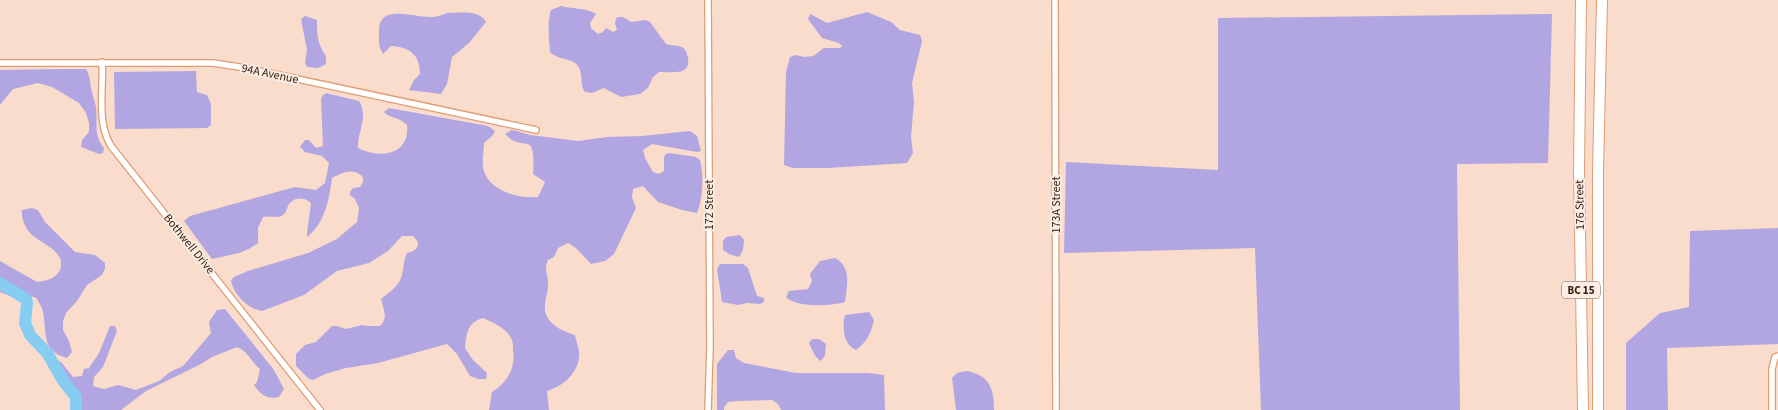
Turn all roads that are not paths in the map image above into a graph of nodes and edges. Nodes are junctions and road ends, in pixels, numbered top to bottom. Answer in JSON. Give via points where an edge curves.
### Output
{"nodes":[{"id":1,"x":708,"y":0,"type":"edge"},
{"id":2,"x":1055,"y":0,"type":"edge"},
{"id":3,"x":1581,"y":0,"type":"edge"},
{"id":4,"x":1602,"y":0,"type":"edge"},
{"id":5,"x":102,"y":62,"type":"junction"},
{"id":6,"x":0,"y":63,"type":"edge"},
{"id":7,"x":536,"y":130,"type":"dead end"},
{"id":8,"x":1777,"y":356,"type":"edge"},
{"id":9,"x":320,"y":410,"type":"edge"},
{"id":10,"x":708,"y":410,"type":"edge"},
{"id":11,"x":1056,"y":410,"type":"edge"},
{"id":12,"x":1583,"y":410,"type":"edge"},
{"id":13,"x":1598,"y":410,"type":"edge"},
{"id":14,"x":1772,"y":410,"type":"edge"}],
"edges":[{"from":1,"to":10,"type":"street","name":"172 Street"},
{"from":2,"to":11,"type":"street","name":"173A Street"},
{"from":3,"to":12,"type":"highway","name":"176 Street","number":"BC 15","via":[[1579,170]]},
{"from":4,"to":13,"type":"highway","name":"176 Street","number":"BC 15"},
{"from":5,"to":6,"type":"street","name":"94A Avenue"},
{"from":5,"to":7,"type":"street","name":"94A Avenue","via":[[227,65]]},
{"from":5,"to":9,"type":"street","name":"Bothwell Drive","via":[[103,126],[111,146]]},
{"from":8,"to":14,"type":"street","via":[[1772,368]]}]}
